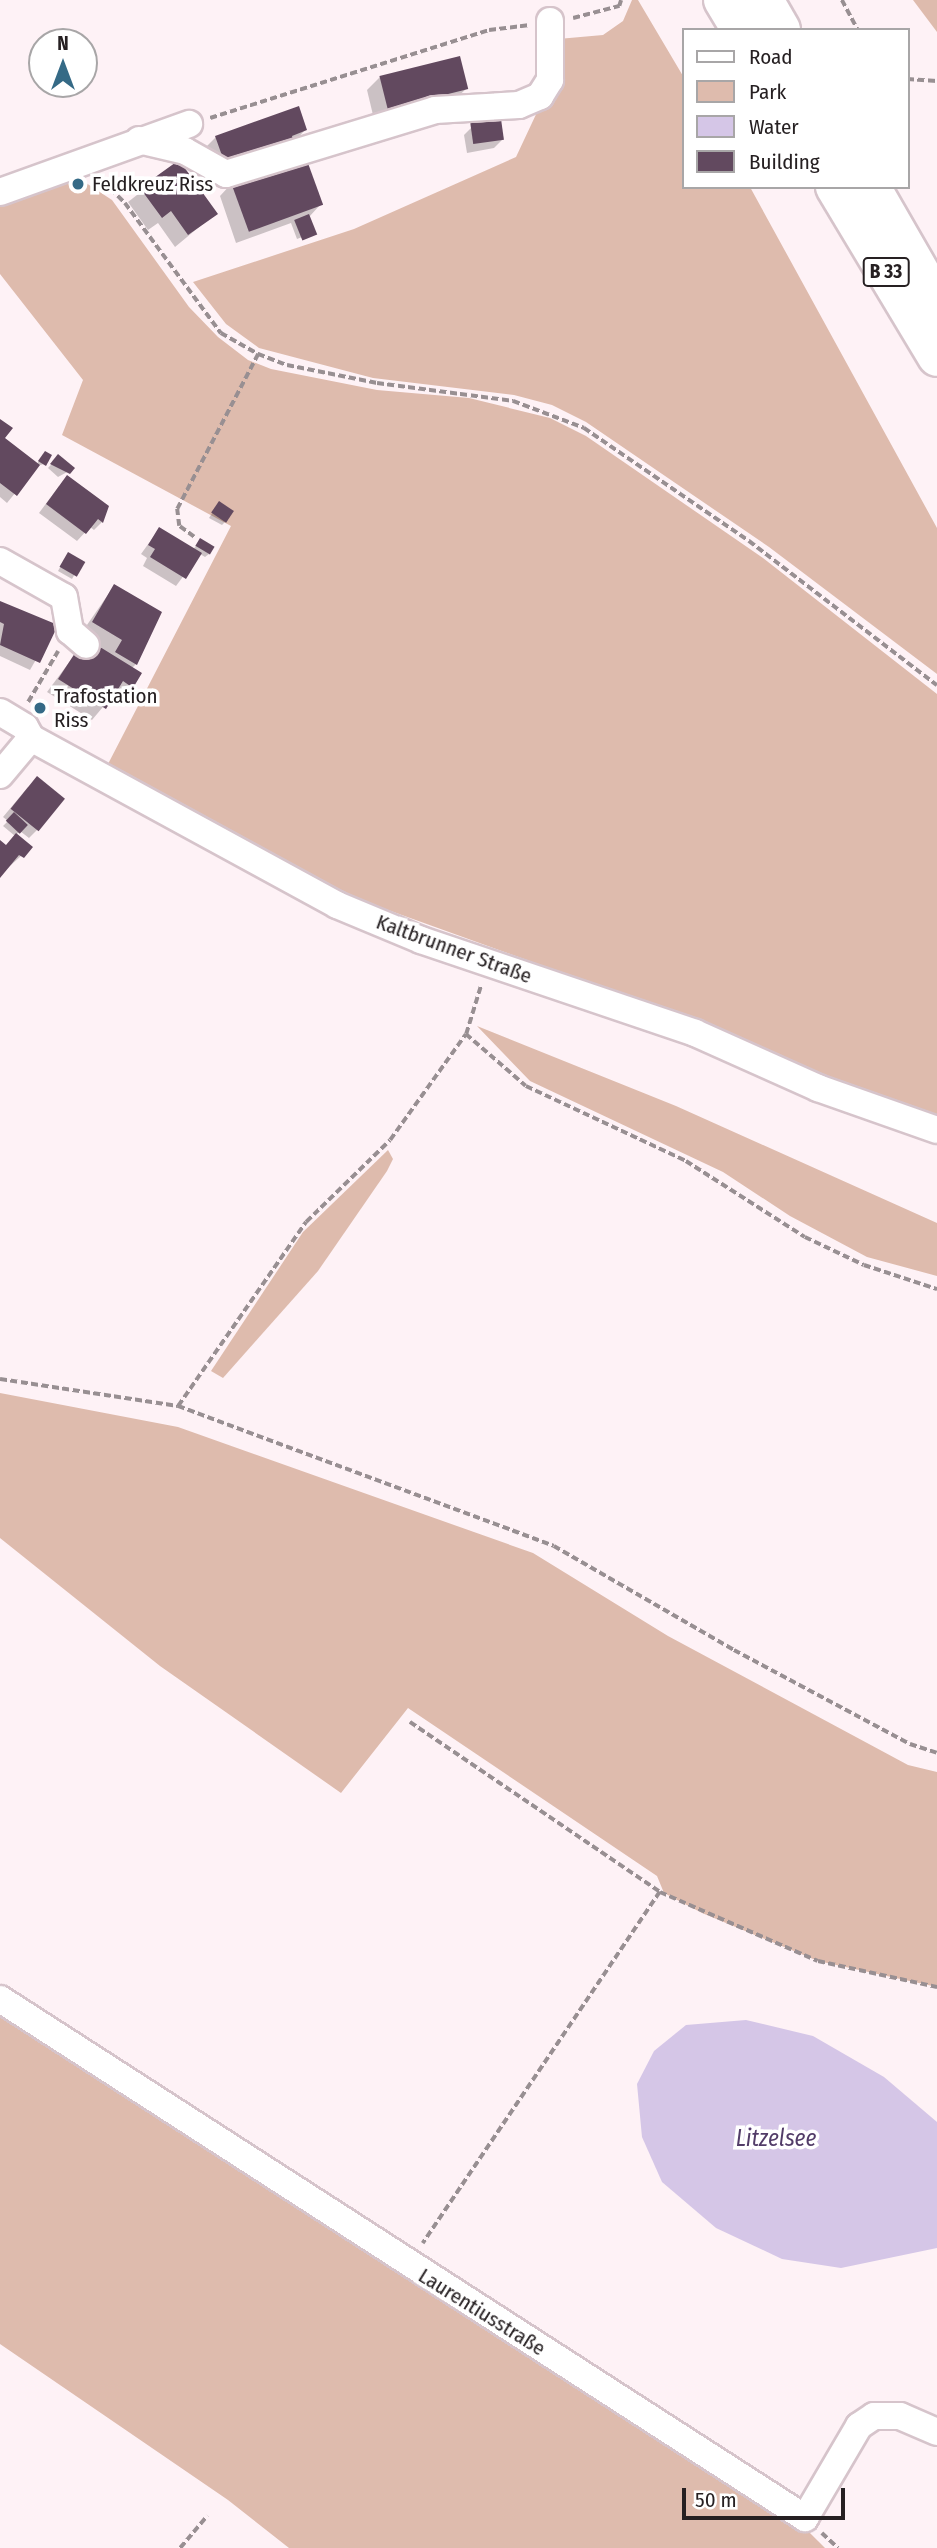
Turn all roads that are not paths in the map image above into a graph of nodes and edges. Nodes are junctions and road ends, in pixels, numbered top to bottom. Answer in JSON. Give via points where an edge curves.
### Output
{"nodes":[{"id":1,"x":723,"y":0,"type":"edge"},
{"id":2,"x":764,"y":0,"type":"edge"},
{"id":3,"x":550,"y":21,"type":"road end"},
{"id":4,"x":740,"y":28,"type":"edge"},
{"id":5,"x":780,"y":28,"type":"edge"},
{"id":6,"x":189,"y":124,"type":"road end"},
{"id":7,"x":139,"y":141,"type":"junction"},
{"id":8,"x":836,"y":189,"type":"edge"},
{"id":9,"x":873,"y":189,"type":"edge"},
{"id":10,"x":0,"y":192,"type":"edge"},
{"id":11,"x":937,"y":302,"type":"edge"},
{"id":12,"x":937,"y":357,"type":"edge"},
{"id":13,"x":0,"y":561,"type":"edge"},
{"id":14,"x":78,"y":638,"type":"road end"},
{"id":15,"x":0,"y":712,"type":"edge"},
{"id":16,"x":31,"y":738,"type":"junction"},
{"id":17,"x":0,"y":775,"type":"edge"},
{"id":18,"x":937,"y":1130,"type":"edge"},
{"id":19,"x":0,"y":1999,"type":"edge"},
{"id":20,"x":937,"y":2432,"type":"edge"}],
"edges":[{"from":1,"to":4,"type":"highway"},
{"from":2,"to":5,"type":"highway"},
{"from":3,"to":7,"type":"street","via":[[550,80],[540,96],[519,105],[435,110],[226,174],[185,151]]},
{"from":6,"to":7,"type":"street"},
{"from":7,"to":10,"type":"street"},
{"from":8,"to":12,"type":"highway","number":"B 33"},
{"from":9,"to":11,"type":"highway","number":"B 33"},
{"from":13,"to":14,"type":"street","via":[[64,597]]},
{"from":15,"to":16,"type":"street","name":"Kaltbrunner Straße","via":[[25,727]]},
{"from":16,"to":17,"type":"street"},
{"from":16,"to":18,"type":"street","name":"Kaltbrunner Straße","via":[[337,905],[695,1033],[818,1088]]},
{"from":19,"to":20,"type":"street","name":"Laurentiusstraße","via":[[805,2518],[859,2426],[874,2416],[900,2416]]}]}
